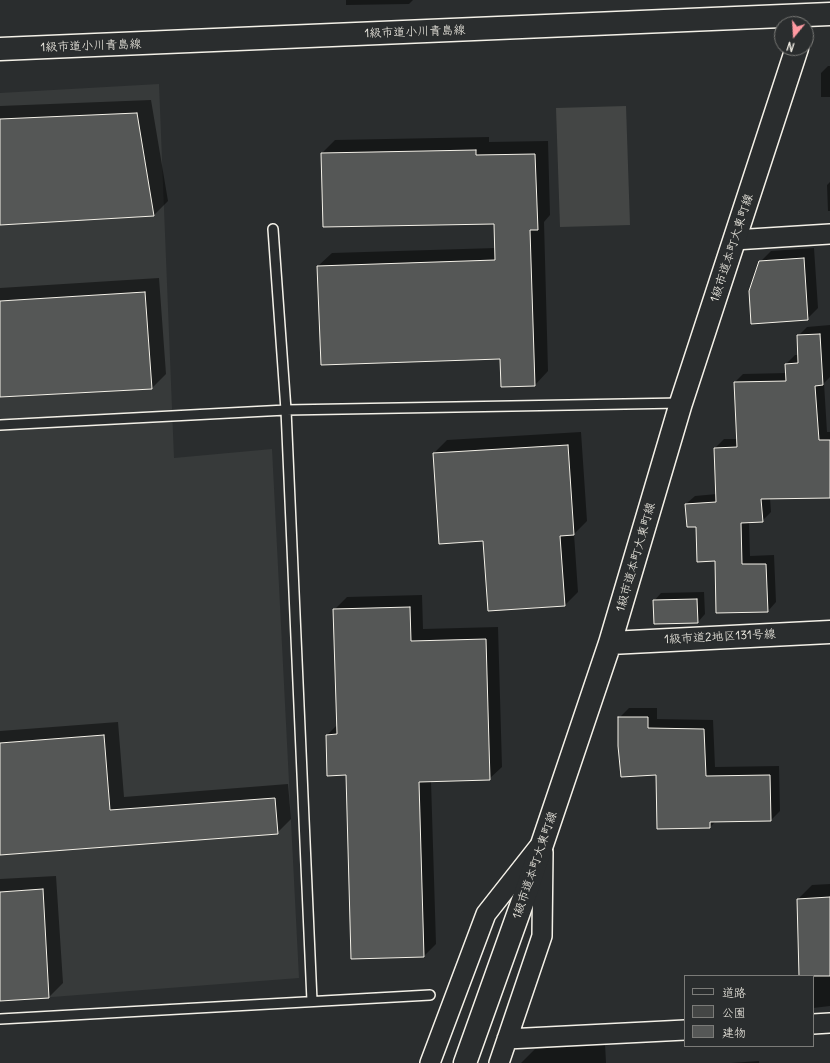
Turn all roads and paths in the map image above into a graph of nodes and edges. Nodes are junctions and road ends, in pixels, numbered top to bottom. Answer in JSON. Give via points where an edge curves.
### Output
{"nodes":[{"id":1,"x":808,"y":13,"type":"edge"},
{"id":2,"x":830,"y":14,"type":"edge"},
{"id":3,"x":0,"y":50,"type":"edge"},
{"id":4,"x":794,"y":56,"type":"edge"},
{"id":5,"x":273,"y":229,"type":"dead end"},
{"id":6,"x":830,"y":234,"type":"edge"},
{"id":7,"x":734,"y":240,"type":"junction"},
{"id":8,"x":681,"y":403,"type":"junction"},
{"id":9,"x":286,"y":410,"type":"junction"},
{"id":10,"x":0,"y":425,"type":"edge"},
{"id":11,"x":830,"y":632,"type":"edge"},
{"id":12,"x":610,"y":643,"type":"junction"},
{"id":13,"x":543,"y":842,"type":"junction"},
{"id":14,"x":430,"y":995,"type":"dead end"},
{"id":15,"x":312,"y":1001,"type":"junction"},
{"id":16,"x":0,"y":1019,"type":"edge"},
{"id":17,"x":830,"y":1023,"type":"edge"},
{"id":18,"x":814,"y":1024,"type":"edge"},
{"id":19,"x":684,"y":1030,"type":"edge"},
{"id":20,"x":507,"y":1039,"type":"junction"},
{"id":21,"x":430,"y":1063,"type":"edge"},
{"id":22,"x":465,"y":1063,"type":"edge"},
{"id":23,"x":499,"y":1063,"type":"edge"}],
"edges":[{"from":1,"to":2,"type":"street","name":"1級市道小川青島線"},
{"from":1,"to":3,"type":"street","name":"1級市道小川青島線"},
{"from":4,"to":7,"type":"street","name":"1級市道本町大東町線"},
{"from":5,"to":9,"type":"lane"},
{"from":6,"to":7,"type":"street"},
{"from":7,"to":8,"type":"street","name":"1級市道本町大東町線"},
{"from":8,"to":9,"type":"lane"},
{"from":8,"to":12,"type":"street","name":"1級市道本町大東町線"},
{"from":9,"to":10,"type":"lane"},
{"from":9,"to":15,"type":"lane"},
{"from":11,"to":12,"type":"street","name":"1級市道2地区131号線"},
{"from":12,"to":13,"type":"street","name":"1級市道本町大東町線"},
{"from":13,"to":20,"type":"street","via":[[542,936]]},
{"from":13,"to":21,"type":"street","via":[[486,914]]},
{"from":13,"to":22,"type":"street","name":"1級市道本町大東町線"},
{"from":14,"to":15,"type":"lane"},
{"from":15,"to":16,"type":"lane"},
{"from":17,"to":18,"type":"street"},
{"from":19,"to":20,"type":"street"},
{"from":20,"to":23,"type":"street"}]}
